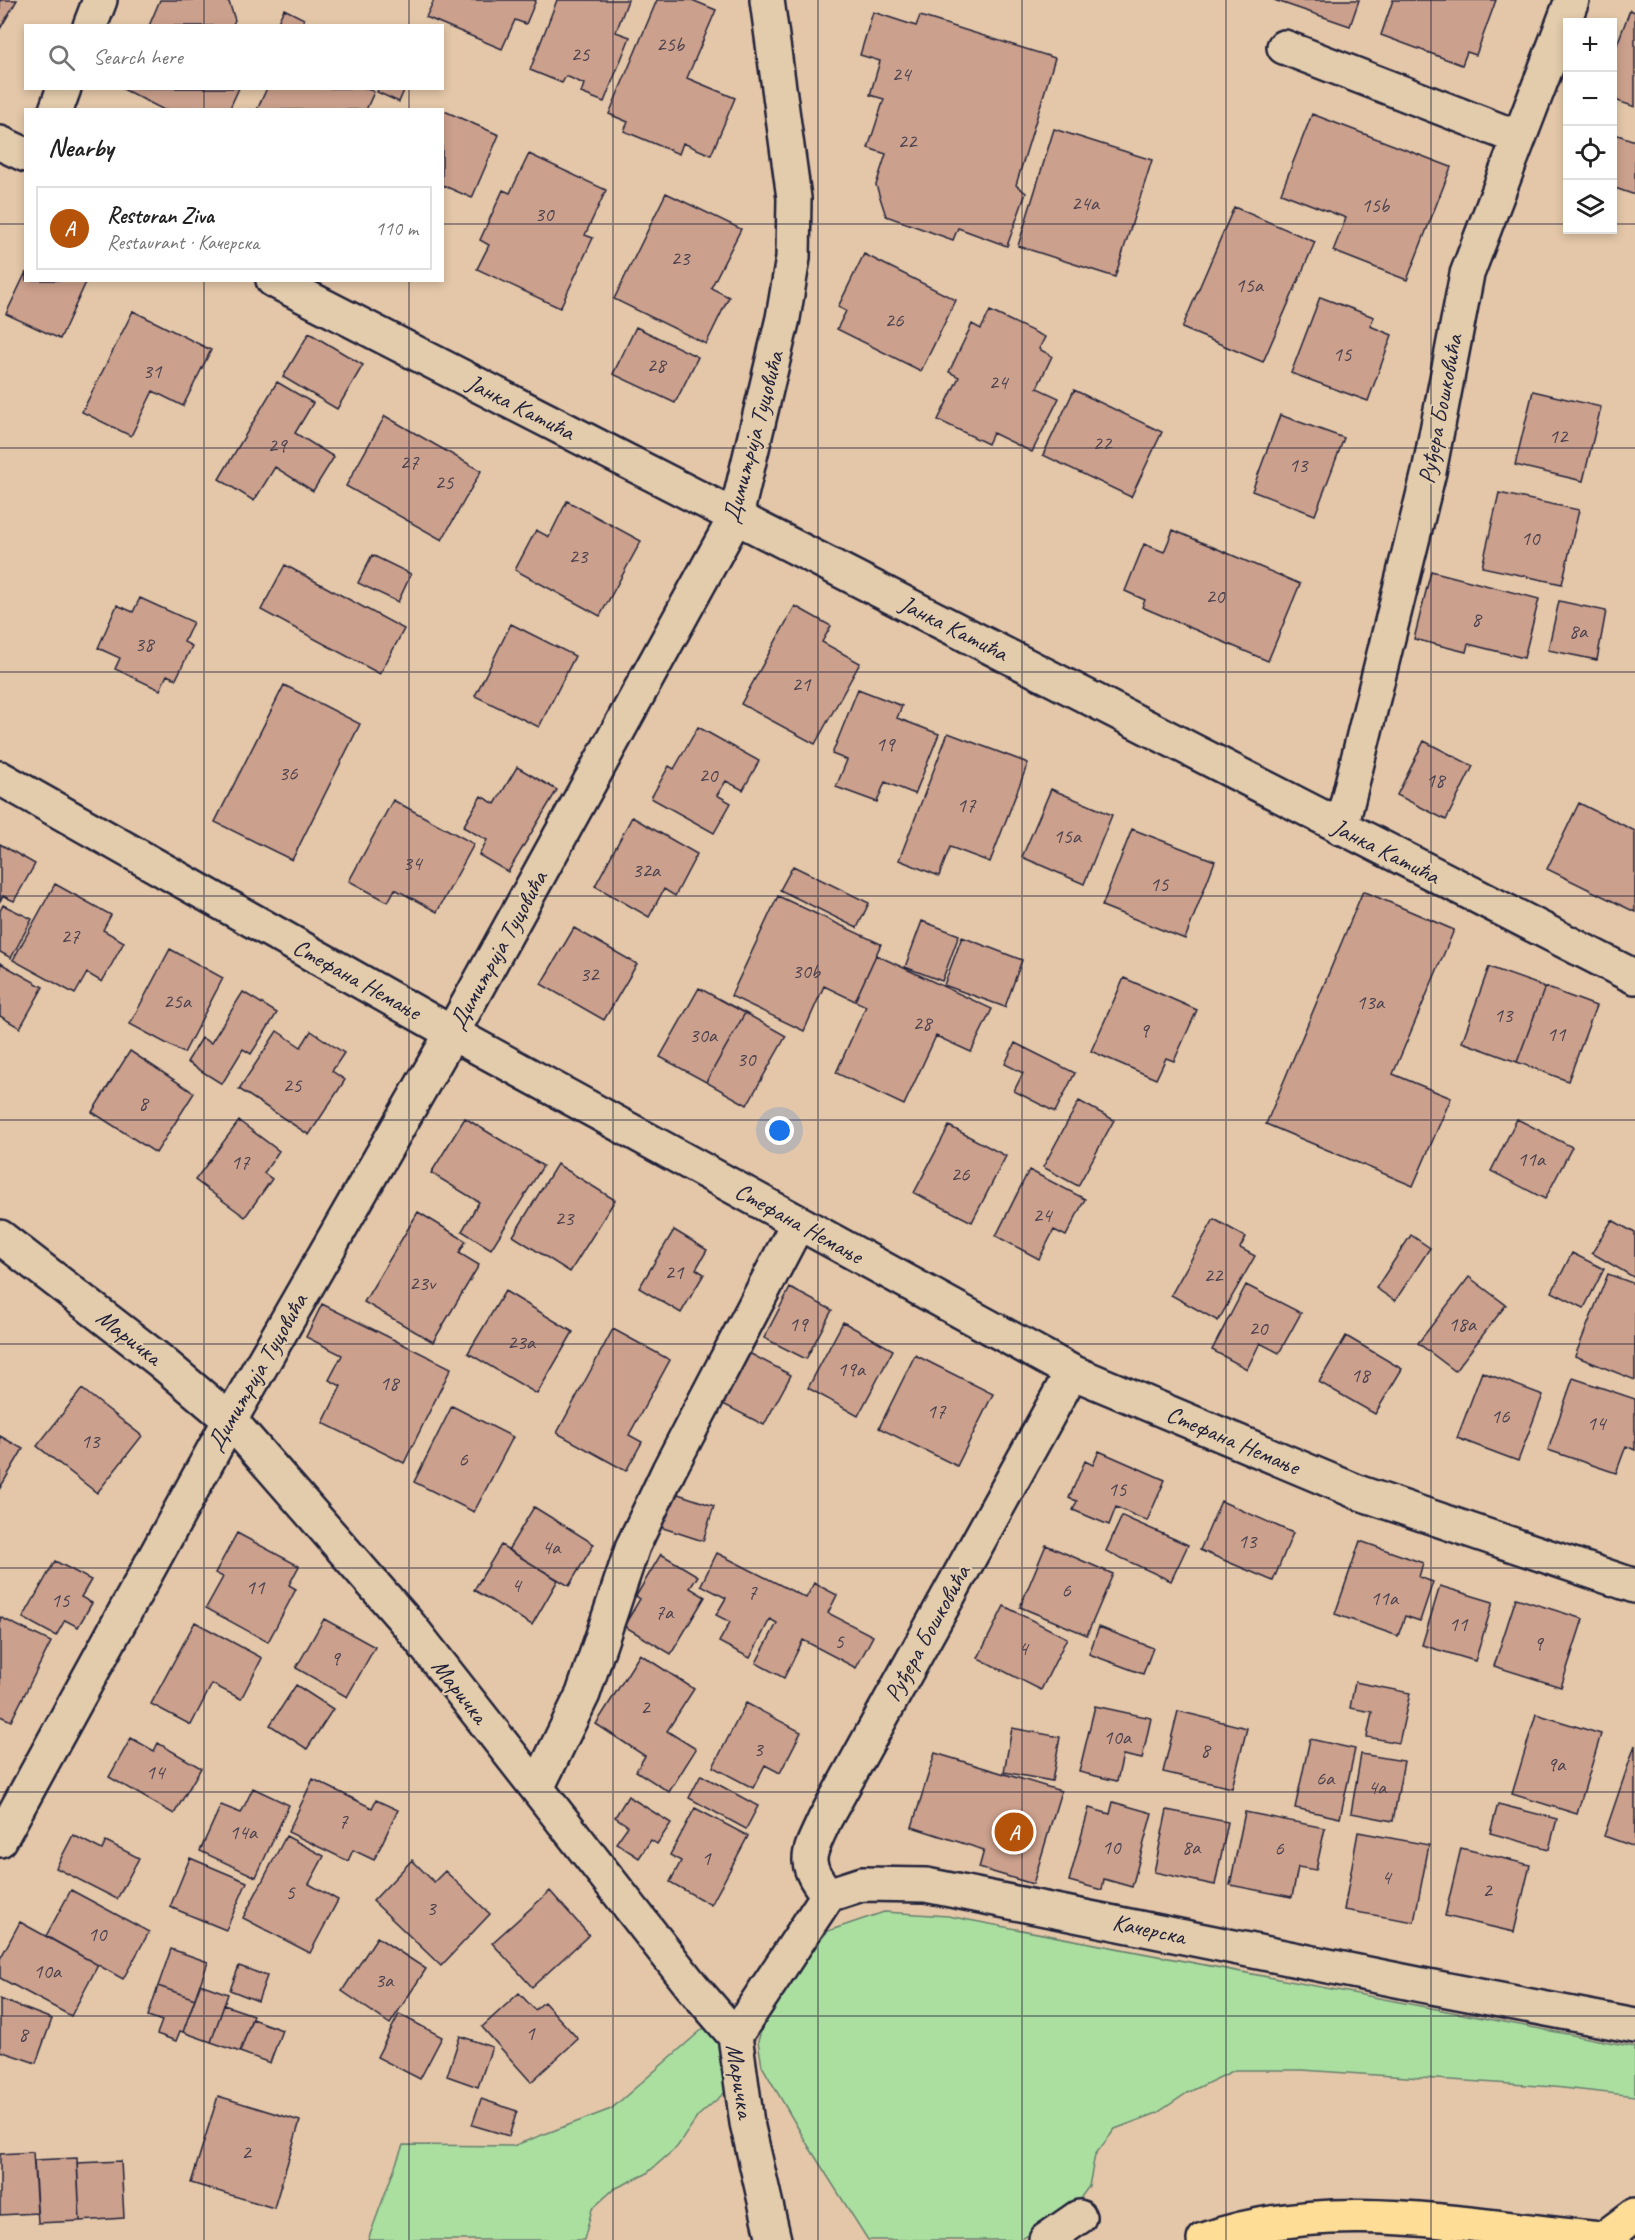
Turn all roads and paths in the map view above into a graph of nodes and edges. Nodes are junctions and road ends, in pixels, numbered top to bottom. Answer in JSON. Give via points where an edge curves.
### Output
{"nodes":[{"id":1,"x":100,"y":0,"type":"edge"},
{"id":2,"x":767,"y":0,"type":"edge"},
{"id":3,"x":1572,"y":0,"type":"edge"},
{"id":4,"x":91,"y":24,"type":"edge"},
{"id":5,"x":1284,"y":47,"type":"dead end"},
{"id":6,"x":63,"y":90,"type":"edge"},
{"id":7,"x":57,"y":108,"type":"edge"},
{"id":8,"x":1519,"y":138,"type":"junction"},
{"id":9,"x":0,"y":143,"type":"edge"},
{"id":10,"x":24,"y":154,"type":"edge"},
{"id":11,"x":277,"y":282,"type":"edge"},
{"id":12,"x":736,"y":516,"type":"junction"},
{"id":13,"x":0,"y":778,"type":"edge"},
{"id":14,"x":1341,"y":828,"type":"junction"},
{"id":15,"x":1635,"y":977,"type":"edge"},
{"id":16,"x":452,"y":1033,"type":"junction"},
{"id":17,"x":798,"y":1223,"type":"junction"},
{"id":18,"x":0,"y":1238,"type":"edge"},
{"id":19,"x":1072,"y":1372,"type":"junction"},
{"id":20,"x":230,"y":1420,"type":"junction"},
{"id":21,"x":1635,"y":1586,"type":"edge"},
{"id":22,"x":537,"y":1788,"type":"junction"},
{"id":23,"x":11,"y":1792,"type":"edge"},
{"id":24,"x":0,"y":1840,"type":"edge"},
{"id":25,"x":828,"y":1895,"type":"junction"},
{"id":26,"x":1635,"y":2026,"type":"edge"},
{"id":27,"x":735,"y":2036,"type":"junction"},
{"id":28,"x":1635,"y":2215,"type":"edge"},
{"id":29,"x":1078,"y":2217,"type":"dead end"},
{"id":30,"x":774,"y":2240,"type":"edge"},
{"id":31,"x":1046,"y":2240,"type":"edge"},
{"id":32,"x":1204,"y":2240,"type":"edge"},
{"id":33,"x":1608,"y":2240,"type":"edge"}],
"edges":[{"from":1,"to":4,"type":"street"},
{"from":2,"to":12,"type":"street","name":"Димитрија Туцовића","via":[[794,198],[793,258],[783,318]]},
{"from":3,"to":8,"type":"street","name":"Руђера Бошковића"},
{"from":5,"to":8,"type":"street"},
{"from":6,"to":7,"type":"street"},
{"from":8,"to":14,"type":"street","name":"Руђера Бошковића","via":[[1467,274],[1430,472]]},
{"from":9,"to":10,"type":"street"},
{"from":11,"to":12,"type":"street","name":"Јанка Катића"},
{"from":12,"to":14,"type":"street","name":"Јанка Катића"},
{"from":12,"to":16,"type":"street","name":"Димитрија Туцовића"},
{"from":13,"to":16,"type":"street","name":"Стефана Немање"},
{"from":14,"to":15,"type":"street","name":"Јанка Катића"},
{"from":16,"to":17,"type":"street","name":"Стефана Немање"},
{"from":16,"to":20,"type":"street","name":"Димитрија Туцовића"},
{"from":17,"to":19,"type":"street","name":"Стефана Немање"},
{"from":17,"to":22,"type":"street","via":[[633,1546],[583,1694]]},
{"from":18,"to":20,"type":"street","name":"Маричка"},
{"from":19,"to":21,"type":"street","name":"Стефана Немање","via":[[1360,1493]]},
{"from":19,"to":25,"type":"street","name":"Руђера Бошковића","via":[[825,1819],[808,1856],[814,1877]]},
{"from":20,"to":22,"type":"street","name":"Маричка","via":[[409,1625]]},
{"from":20,"to":23,"type":"street","name":"Димитрија Туцовића"},
{"from":22,"to":27,"type":"street","name":"Маричка"},
{"from":23,"to":24,"type":"street","name":"Димитрија Туцовића"},
{"from":25,"to":26,"type":"street","name":"Качерска","via":[[862,1884],[926,1885]]},
{"from":25,"to":27,"type":"street"},
{"from":27,"to":30,"type":"street","name":"Маричка","via":[[747,2123]]},
{"from":28,"to":33,"type":"main road"},
{"from":29,"to":31,"type":"street"},
{"from":32,"to":33,"type":"main road","via":[[1267,2224],[1365,2217],[1462,2222]]}]}
